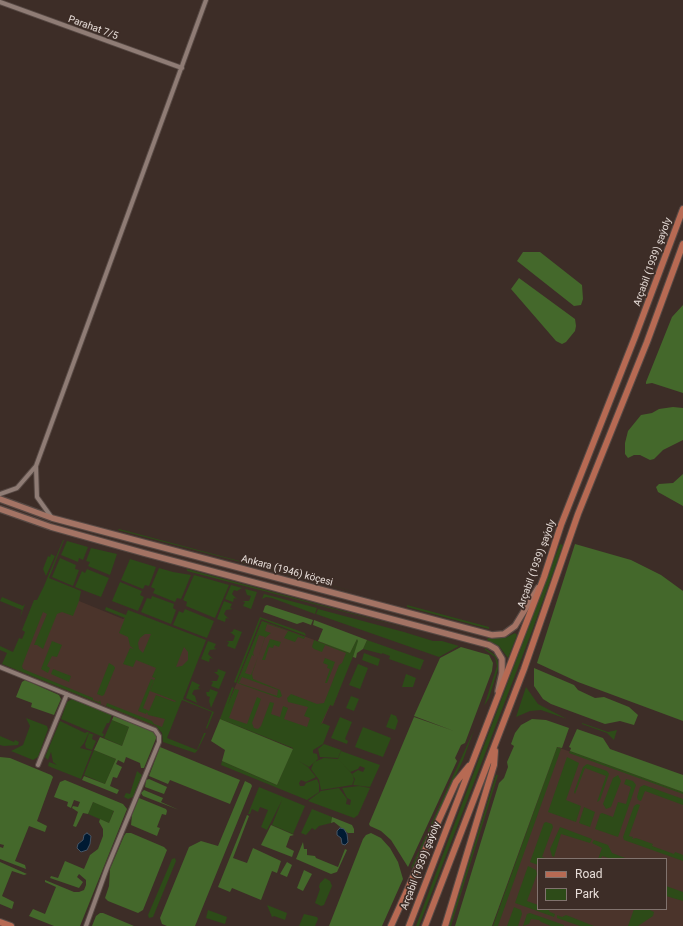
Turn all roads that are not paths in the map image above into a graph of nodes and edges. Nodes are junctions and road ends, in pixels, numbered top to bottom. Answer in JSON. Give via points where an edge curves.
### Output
{"nodes":[{"id":1,"x":206,"y":0,"type":"edge"},
{"id":2,"x":0,"y":2,"type":"edge"},
{"id":3,"x":182,"y":68,"type":"junction"},
{"id":4,"x":683,"y":209,"type":"edge"},
{"id":5,"x":683,"y":244,"type":"edge"},
{"id":6,"x":619,"y":377,"type":"junction"},
{"id":7,"x":630,"y":382,"type":"junction"},
{"id":8,"x":607,"y":408,"type":"junction"},
{"id":9,"x":618,"y":412,"type":"junction"},
{"id":10,"x":36,"y":466,"type":"junction"},
{"id":11,"x":0,"y":494,"type":"edge"},
{"id":12,"x":0,"y":499,"type":"edge"},
{"id":13,"x":0,"y":509,"type":"edge"},
{"id":14,"x":52,"y":518,"type":"junction"},
{"id":15,"x":544,"y":577,"type":"junction"},
{"id":16,"x":0,"y":667,"type":"edge"},
{"id":17,"x":67,"y":694,"type":"junction"},
{"id":18,"x":497,"y":696,"type":"junction"},
{"id":19,"x":495,"y":746,"type":"junction"},
{"id":20,"x":472,"y":762,"type":"junction"},
{"id":21,"x":38,"y":765,"type":"dead end"},
{"id":22,"x":0,"y":922,"type":"edge"},
{"id":23,"x":11,"y":926,"type":"edge"},
{"id":24,"x":86,"y":926,"type":"edge"},
{"id":25,"x":391,"y":926,"type":"edge"},
{"id":26,"x":409,"y":926,"type":"edge"},
{"id":27,"x":426,"y":926,"type":"edge"},
{"id":28,"x":445,"y":926,"type":"edge"}],
"edges":[{"from":1,"to":3,"type":"street"},
{"from":2,"to":3,"type":"street","name":"Parahat 7/5"},
{"from":3,"to":10,"type":"street"},
{"from":4,"to":6,"type":"main road","name":"Arçabil (1939) şaýoly"},
{"from":5,"to":7,"type":"main road"},
{"from":6,"to":7,"type":"main road"},
{"from":6,"to":8,"type":"main road","name":"Arçabil (1939) şaýoly"},
{"from":7,"to":9,"type":"main road"},
{"from":8,"to":9,"type":"main road"},
{"from":8,"to":15,"type":"main road","name":"Arçabil (1939) şaýoly","via":[[561,525]]},
{"from":9,"to":19,"type":"main road","via":[[578,514]]},
{"from":10,"to":11,"type":"street","via":[[18,488]]},
{"from":10,"to":14,"type":"street","via":[[37,497]]},
{"from":12,"to":14,"type":"main road","name":"Ankara (1946) köçesi"},
{"from":13,"to":18,"type":"main road","name":"Ankara (1946) köçesi","via":[[51,527],[489,645],[499,652],[503,664]]},
{"from":14,"to":15,"type":"main road","name":"Ankara (1946) köçesi","via":[[492,635],[504,634],[515,626]]},
{"from":15,"to":18,"type":"main road","name":"Arçabil (1939) şaýoly"},
{"from":16,"to":17,"type":"street"},
{"from":17,"to":21,"type":"street"},
{"from":17,"to":24,"type":"street","via":[[155,730],[159,736],[159,742]]},
{"from":18,"to":20,"type":"main road","name":"Arçabil (1939) şaýoly"},
{"from":19,"to":27,"type":"main road"},
{"from":19,"to":28,"type":"main road","via":[[494,765]]},
{"from":20,"to":25,"type":"main road","via":[[456,782]]},
{"from":20,"to":26,"type":"main road","name":"Arçabil (1939) şaýoly"},
{"from":22,"to":23,"type":"main road"}]}
